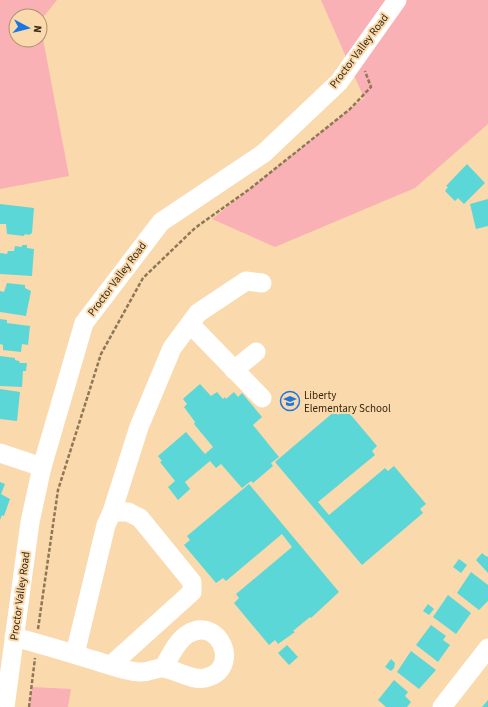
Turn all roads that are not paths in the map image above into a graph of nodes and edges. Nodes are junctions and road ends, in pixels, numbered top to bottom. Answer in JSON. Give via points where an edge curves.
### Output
{"nodes":[{"id":1,"x":397,"y":0,"type":"edge"},
{"id":2,"x":262,"y":284,"type":"dead end"},
{"id":3,"x":190,"y":324,"type":"junction"},
{"id":4,"x":256,"y":352,"type":"dead end"},
{"id":5,"x":234,"y":370,"type":"junction"},
{"id":6,"x":262,"y":398,"type":"dead end"},
{"id":7,"x":0,"y":453,"type":"edge"},
{"id":8,"x":42,"y":466,"type":"junction"},
{"id":9,"x":112,"y":512,"type":"junction"},
{"id":10,"x":14,"y":637,"type":"junction"},
{"id":11,"x":488,"y":648,"type":"edge"},
{"id":12,"x":75,"y":654,"type":"junction"},
{"id":13,"x":111,"y":665,"type":"junction"},
{"id":14,"x":162,"y":668,"type":"dead end"},
{"id":15,"x":5,"y":707,"type":"edge"},
{"id":16,"x":442,"y":707,"type":"edge"}],
"edges":[{"from":1,"to":8,"type":"street","name":"Proctor Valley Road","via":[[339,82],[264,153],[160,222],[84,322]]},
{"from":2,"to":3,"type":"street","via":[[246,281],[198,313]]},
{"from":3,"to":5,"type":"street"},
{"from":3,"to":9,"type":"street","via":[[172,348],[139,427]]},
{"from":4,"to":5,"type":"street"},
{"from":5,"to":6,"type":"street"},
{"from":7,"to":8,"type":"street"},
{"from":8,"to":10,"type":"street","name":"Proctor Valley Road","via":[[30,522]]},
{"from":9,"to":12,"type":"street","via":[[106,525]]},
{"from":9,"to":13,"type":"street","via":[[128,512],[140,518],[192,582],[192,592]]},
{"from":10,"to":12,"type":"street"},
{"from":10,"to":15,"type":"street","name":"Proctor Valley Road"},
{"from":11,"to":16,"type":"street"},
{"from":12,"to":13,"type":"street"},
{"from":13,"to":14,"type":"street","via":[[140,672]]}]}
